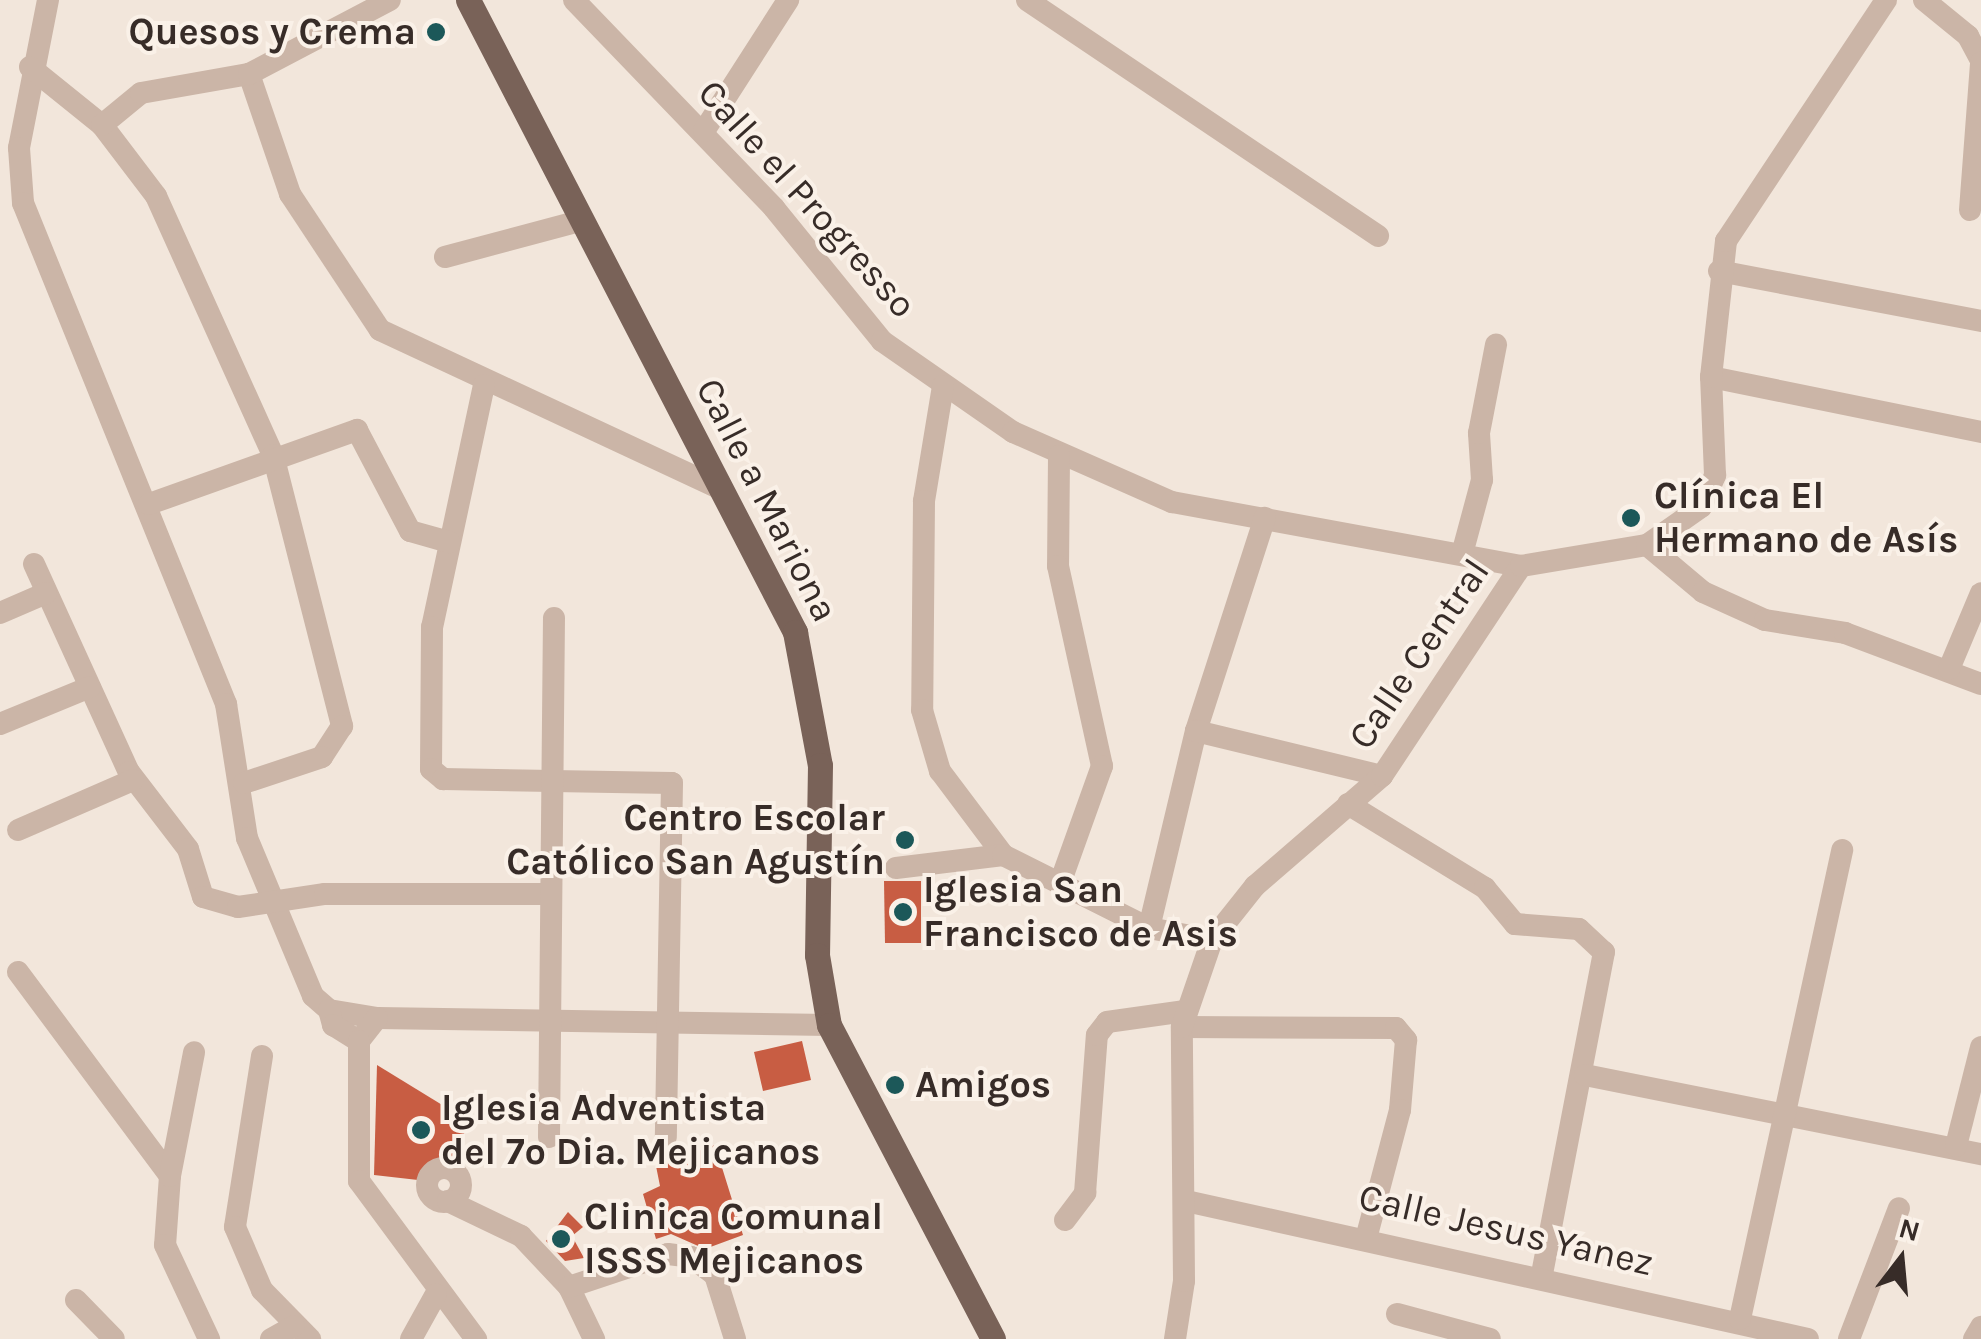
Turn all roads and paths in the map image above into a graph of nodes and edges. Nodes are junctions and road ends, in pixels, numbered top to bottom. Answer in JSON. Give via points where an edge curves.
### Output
{"nodes":[{"id":1,"x":48,"y":0,"type":"edge"},
{"id":2,"x":390,"y":0,"type":"edge"},
{"id":3,"x":468,"y":0,"type":"edge"},
{"id":4,"x":574,"y":0,"type":"edge"},
{"id":5,"x":788,"y":0,"type":"edge"},
{"id":6,"x":1026,"y":0,"type":"edge"},
{"id":7,"x":1886,"y":0,"type":"edge"},
{"id":8,"x":1924,"y":0,"type":"edge"},
{"id":9,"x":1981,"y":61,"type":"edge"},
{"id":10,"x":30,"y":67,"type":"junction"},
{"id":11,"x":249,"y":74,"type":"junction"},
{"id":12,"x":102,"y":125,"type":"junction"},
{"id":13,"x":704,"y":132,"type":"junction"},
{"id":14,"x":1970,"y":210,"type":"dead end"},
{"id":15,"x":576,"y":222,"type":"junction"},
{"id":16,"x":1378,"y":236,"type":"dead end"},
{"id":17,"x":445,"y":257,"type":"dead end"},
{"id":18,"x":1718,"y":271,"type":"junction"},
{"id":19,"x":1981,"y":320,"type":"edge"},
{"id":20,"x":1496,"y":344,"type":"dead end"},
{"id":21,"x":1711,"y":377,"type":"junction"},
{"id":22,"x":484,"y":385,"type":"junction"},
{"id":23,"x":944,"y":386,"type":"junction"},
{"id":24,"x":1981,"y":432,"type":"edge"},
{"id":25,"x":273,"y":455,"type":"junction"},
{"id":26,"x":1059,"y":456,"type":"junction"},
{"id":27,"x":722,"y":490,"type":"junction"},
{"id":28,"x":149,"y":504,"type":"junction"},
{"id":29,"x":1265,"y":518,"type":"junction"},
{"id":30,"x":449,"y":542,"type":"junction"},
{"id":31,"x":1648,"y":545,"type":"junction"},
{"id":32,"x":1462,"y":554,"type":"junction"},
{"id":33,"x":34,"y":564,"type":"dead end"},
{"id":34,"x":1521,"y":566,"type":"junction"},
{"id":35,"x":46,"y":593,"type":"junction"},
{"id":36,"x":1981,"y":594,"type":"edge"},
{"id":37,"x":0,"y":613,"type":"edge"},
{"id":38,"x":554,"y":618,"type":"dead end"},
{"id":39,"x":1949,"y":669,"type":"junction"},
{"id":40,"x":1981,"y":684,"type":"edge"},
{"id":41,"x":90,"y":687,"type":"junction"},
{"id":42,"x":0,"y":724,"type":"edge"},
{"id":43,"x":1196,"y":731,"type":"junction"},
{"id":44,"x":1382,"y":776,"type":"junction"},
{"id":45,"x":133,"y":780,"type":"junction"},
{"id":46,"x":550,"y":781,"type":"junction"},
{"id":47,"x":244,"y":783,"type":"junction"},
{"id":48,"x":1348,"y":804,"type":"junction"},
{"id":49,"x":18,"y":830,"type":"dead end"},
{"id":50,"x":1842,"y":850,"type":"dead end"},
{"id":51,"x":1002,"y":856,"type":"junction"},
{"id":52,"x":896,"y":868,"type":"dead end"},
{"id":53,"x":1060,"y":883,"type":"junction"},
{"id":54,"x":549,"y":894,"type":"junction"},
{"id":55,"x":275,"y":903,"type":"junction"},
{"id":56,"x":1149,"y":928,"type":"junction"},
{"id":57,"x":1212,"y":940,"type":"junction"},
{"id":58,"x":18,"y":972,"type":"dead end"},
{"id":59,"x":328,"y":1010,"type":"junction"},
{"id":60,"x":378,"y":1018,"type":"junction"},
{"id":61,"x":1184,"y":1019,"type":"junction"},
{"id":62,"x":547,"y":1022,"type":"junction"},
{"id":63,"x":670,"y":1023,"type":"junction"},
{"id":64,"x":829,"y":1025,"type":"junction"},
{"id":65,"x":359,"y":1041,"type":"junction"},
{"id":66,"x":1981,"y":1047,"type":"edge"},
{"id":67,"x":194,"y":1052,"type":"dead end"},
{"id":68,"x":262,"y":1056,"type":"dead end"},
{"id":69,"x":1585,"y":1075,"type":"junction"},
{"id":70,"x":1782,"y":1114,"type":"junction"},
{"id":71,"x":666,"y":1136,"type":"dead end"},
{"id":72,"x":548,"y":1137,"type":"dead end"},
{"id":73,"x":1956,"y":1146,"type":"junction"},
{"id":74,"x":1981,"y":1154,"type":"edge"},
{"id":75,"x":170,"y":1176,"type":"junction"},
{"id":76,"x":1186,"y":1201,"type":"junction"},
{"id":77,"x":1898,"y":1208,"type":"dead end"},
{"id":78,"x":1065,"y":1220,"type":"dead end"},
{"id":79,"x":396,"y":1222,"type":"junction"},
{"id":80,"x":1367,"y":1235,"type":"junction"},
{"id":81,"x":1542,"y":1273,"type":"junction"},
{"id":82,"x":568,"y":1287,"type":"junction"},
{"id":83,"x":436,"y":1294,"type":"junction"},
{"id":84,"x":76,"y":1300,"type":"dead end"},
{"id":85,"x":1397,"y":1314,"type":"dead end"},
{"id":86,"x":1740,"y":1319,"type":"junction"},
{"id":87,"x":1981,"y":1327,"type":"edge"},
{"id":88,"x":302,"y":1333,"type":"edge"},
{"id":89,"x":1794,"y":1337,"type":"edge"},
{"id":90,"x":114,"y":1339,"type":"edge"},
{"id":91,"x":209,"y":1339,"type":"edge"},
{"id":92,"x":271,"y":1339,"type":"edge"},
{"id":93,"x":411,"y":1339,"type":"edge"},
{"id":94,"x":476,"y":1339,"type":"edge"},
{"id":95,"x":594,"y":1339,"type":"edge"},
{"id":96,"x":735,"y":1339,"type":"edge"},
{"id":97,"x":992,"y":1339,"type":"edge"},
{"id":98,"x":1174,"y":1339,"type":"edge"},
{"id":99,"x":1490,"y":1339,"type":"edge"},
{"id":100,"x":1849,"y":1339,"type":"edge"},
{"id":101,"x":1974,"y":1339,"type":"edge"}],
"edges":[{"from":1,"to":10,"type":"street"},
{"from":2,"to":11,"type":"street"},
{"from":3,"to":15,"type":"main road","name":"Calle a Mariona"},
{"from":4,"to":13,"type":"street","name":"Calle el Progresso"},
{"from":5,"to":13,"type":"street"},
{"from":6,"to":16,"type":"street"},
{"from":7,"to":18,"type":"street","name":"Calle Central","via":[[1726,241]]},
{"from":8,"to":9,"type":"street","via":[[1968,36]]},
{"from":9,"to":14,"type":"street"},
{"from":10,"to":12,"type":"street"},
{"from":10,"to":28,"type":"street","via":[[23,203]]},
{"from":11,"to":12,"type":"street","via":[[141,93]]},
{"from":11,"to":22,"type":"street","via":[[290,194],[346,288],[380,330]]},
{"from":12,"to":25,"type":"street","via":[[156,196]]},
{"from":13,"to":23,"type":"street","name":"Calle el Progresso","via":[[882,341]]},
{"from":15,"to":17,"type":"street"},
{"from":15,"to":27,"type":"main road","name":"Calle a Mariona"},
{"from":18,"to":19,"type":"street"},
{"from":18,"to":21,"type":"street","name":"Calle Central"},
{"from":20,"to":32,"type":"street","via":[[1479,433],[1482,480]]},
{"from":21,"to":24,"type":"street"},
{"from":21,"to":31,"type":"street","name":"Calle Central","via":[[1715,475],[1700,507]]},
{"from":22,"to":27,"type":"street"},
{"from":22,"to":30,"type":"street"},
{"from":23,"to":26,"type":"street","name":"Calle el Progresso"},
{"from":23,"to":51,"type":"street","via":[[924,501],[922,710],[940,771]]},
{"from":25,"to":28,"type":"street"},
{"from":25,"to":30,"type":"street","via":[[357,430],[410,531]]},
{"from":25,"to":47,"type":"street","via":[[342,726],[322,757]]},
{"from":26,"to":29,"type":"street","name":"Calle el Progresso","via":[[1172,502]]},
{"from":26,"to":53,"type":"street","via":[[1058,566],[1102,766]]},
{"from":27,"to":64,"type":"main road","name":"Calle a Mariona","via":[[806,660],[820,765],[817,955]]},
{"from":28,"to":47,"type":"street","via":[[226,704]]},
{"from":29,"to":32,"type":"street","name":"Calle el Progresso"},
{"from":29,"to":43,"type":"street"},
{"from":30,"to":46,"type":"street","via":[[432,627],[431,769],[443,779]]},
{"from":31,"to":34,"type":"street","name":"Calle Central"},
{"from":31,"to":39,"type":"street","via":[[1703,592],[1765,620],[1844,633]]},
{"from":32,"to":34,"type":"street","name":"Calle el Progresso"},
{"from":33,"to":35,"type":"street"},
{"from":34,"to":44,"type":"street","name":"Calle Central"},
{"from":35,"to":37,"type":"street"},
{"from":35,"to":41,"type":"street"},
{"from":36,"to":39,"type":"street"},
{"from":38,"to":46,"type":"street"},
{"from":39,"to":40,"type":"street"},
{"from":41,"to":42,"type":"street"},
{"from":41,"to":45,"type":"street"},
{"from":43,"to":44,"type":"street"},
{"from":43,"to":56,"type":"street"},
{"from":44,"to":48,"type":"street","name":"Calle Central"},
{"from":45,"to":49,"type":"street"},
{"from":45,"to":55,"type":"street","via":[[188,849],[203,897],[218,906]]},
{"from":46,"to":54,"type":"street"},
{"from":46,"to":63,"type":"street","via":[[672,783]]},
{"from":47,"to":55,"type":"street","via":[[247,838]]},
{"from":48,"to":57,"type":"street","name":"Calle Central","via":[[1255,886]]},
{"from":48,"to":69,"type":"street","via":[[1486,888],[1515,924],[1596,940],[1604,952]]},
{"from":50,"to":70,"type":"street"},
{"from":51,"to":52,"type":"street"},
{"from":51,"to":53,"type":"street"},
{"from":53,"to":56,"type":"street"},
{"from":54,"to":55,"type":"street","via":[[325,894]]},
{"from":54,"to":62,"type":"street"},
{"from":55,"to":59,"type":"street","via":[[313,996]]},
{"from":56,"to":57,"type":"street"},
{"from":57,"to":61,"type":"street","name":"Calle Central"},
{"from":58,"to":75,"type":"street"},
{"from":59,"to":60,"type":"street"},
{"from":59,"to":65,"type":"street","via":[[333,1026]]},
{"from":60,"to":62,"type":"street"},
{"from":60,"to":65,"type":"street"},
{"from":61,"to":76,"type":"street","name":"Calle Central"},
{"from":61,"to":78,"type":"street","via":[[1107,1022],[1096,1034],[1086,1193]]},
{"from":61,"to":80,"type":"street","via":[[1396,1028],[1406,1040],[1400,1110]]},
{"from":62,"to":63,"type":"street"},
{"from":62,"to":72,"type":"street"},
{"from":63,"to":64,"type":"street"},
{"from":63,"to":71,"type":"street"},
{"from":64,"to":97,"type":"main road","name":"Calle a Mariona"},
{"from":65,"to":79,"type":"street","via":[[359,1181],[373,1210]]},
{"from":66,"to":73,"type":"street"},
{"from":67,"to":75,"type":"street"},
{"from":68,"to":88,"type":"street","via":[[235,1226],[262,1290]]},
{"from":69,"to":70,"type":"street"},
{"from":69,"to":81,"type":"street"},
{"from":70,"to":73,"type":"street"},
{"from":70,"to":86,"type":"street"},
{"from":73,"to":74,"type":"street"},
{"from":75,"to":91,"type":"street","via":[[165,1245]]},
{"from":76,"to":80,"type":"street","name":"Calle Jesus Yanez"},
{"from":76,"to":98,"type":"street","name":"Calle Central"},
{"from":77,"to":100,"type":"street"},
{"from":79,"to":82,"type":"street","via":[[443,1200],[521,1236]]},
{"from":79,"to":83,"type":"street"},
{"from":80,"to":81,"type":"street","name":"Calle Jesus Yanez"},
{"from":81,"to":86,"type":"street","name":"Calle Jesus Yanez"},
{"from":82,"to":95,"type":"street"},
{"from":82,"to":96,"type":"street","via":[[668,1254],[692,1257],[714,1275]]},
{"from":83,"to":93,"type":"street"},
{"from":83,"to":94,"type":"street"},
{"from":84,"to":90,"type":"street"},
{"from":85,"to":99,"type":"street"},
{"from":86,"to":89,"type":"street","name":"Calle Jesus Yanez"},
{"from":87,"to":101,"type":"street"},
{"from":88,"to":92,"type":"street"}]}
